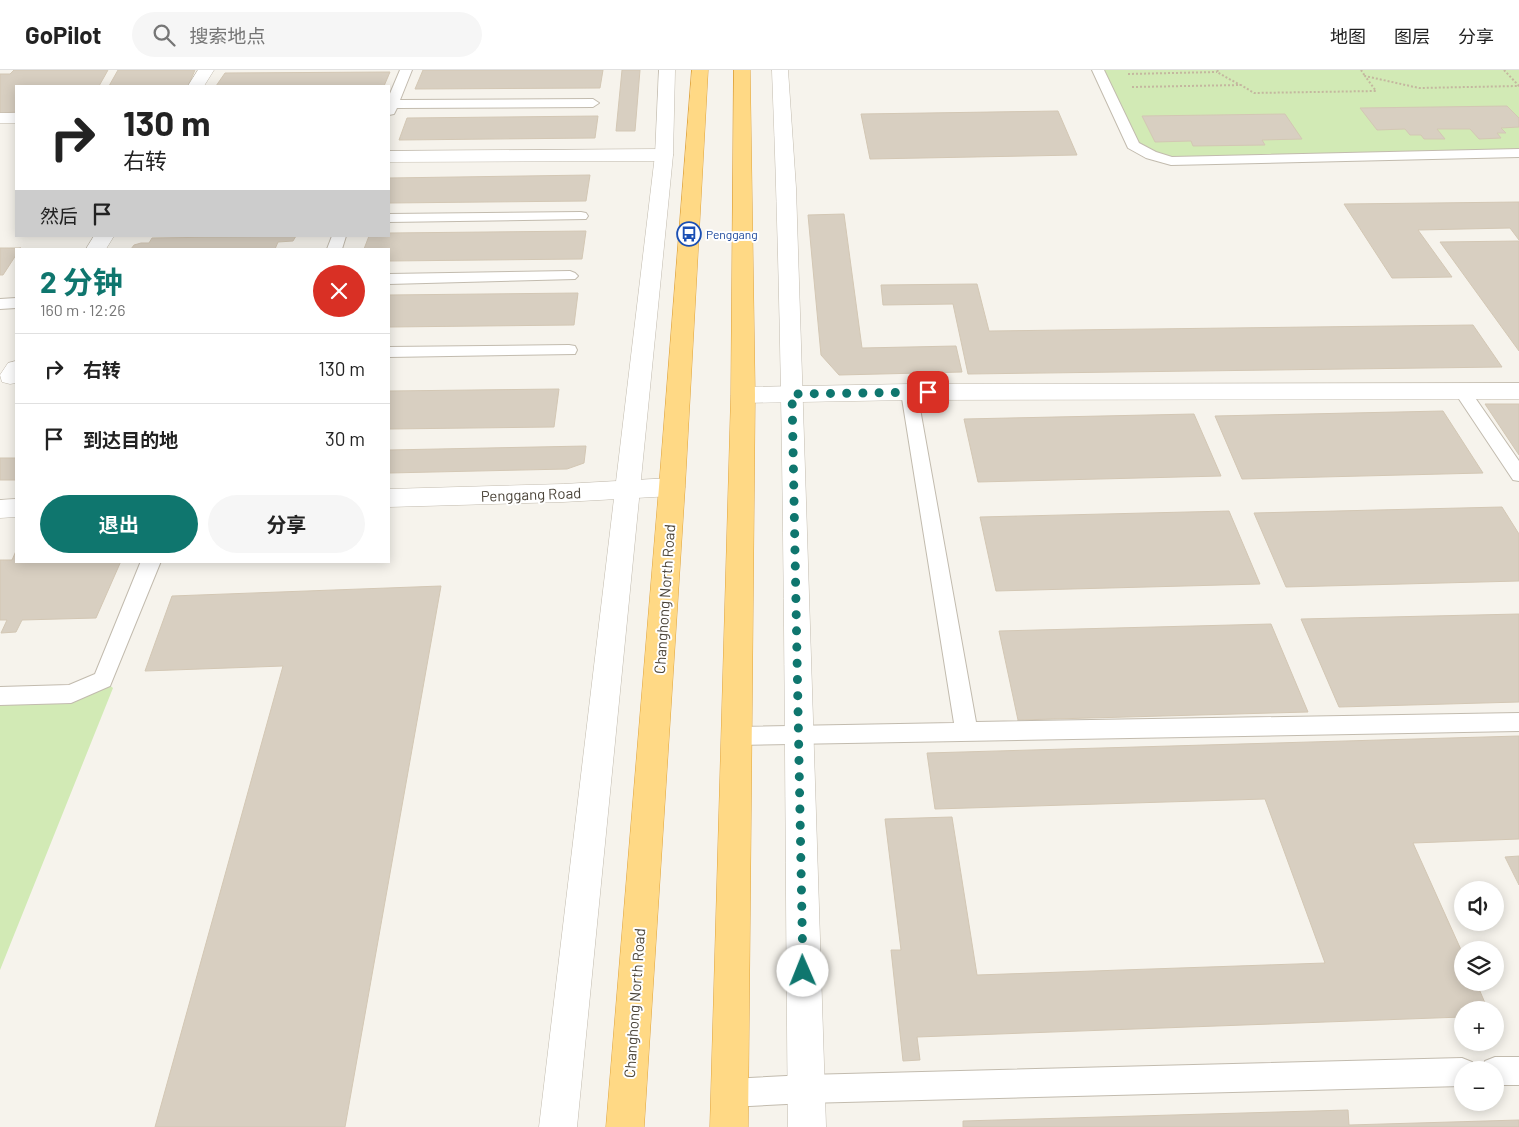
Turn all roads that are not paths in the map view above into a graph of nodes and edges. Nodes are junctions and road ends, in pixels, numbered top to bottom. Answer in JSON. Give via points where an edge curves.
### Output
{"nodes":[{"id":1,"x":206,"y":70,"type":"edge"},
{"id":2,"x":406,"y":70,"type":"edge"},
{"id":3,"x":667,"y":70,"type":"edge"},
{"id":4,"x":700,"y":70,"type":"edge"},
{"id":5,"x":742,"y":70,"type":"edge"},
{"id":6,"x":780,"y":70,"type":"edge"},
{"id":7,"x":1101,"y":77,"type":"edge"},
{"id":8,"x":197,"y":85,"type":"edge"},
{"id":9,"x":593,"y":103,"type":"dead end"},
{"id":10,"x":390,"y":107,"type":"edge"},
{"id":11,"x":0,"y":118,"type":"edge"},
{"id":12,"x":15,"y":118,"type":"edge"},
{"id":13,"x":1519,"y":153,"type":"edge"},
{"id":14,"x":664,"y":155,"type":"junction"},
{"id":15,"x":390,"y":157,"type":"edge"},
{"id":16,"x":581,"y":216,"type":"dead end"},
{"id":17,"x":390,"y":218,"type":"edge"},
{"id":18,"x":103,"y":237,"type":"edge"},
{"id":19,"x":97,"y":248,"type":"edge"},
{"id":20,"x":570,"y":276,"type":"dead end"},
{"id":21,"x":390,"y":279,"type":"edge"},
{"id":22,"x":15,"y":303,"type":"edge"},
{"id":23,"x":0,"y":304,"type":"edge"},
{"id":24,"x":570,"y":350,"type":"dead end"},
{"id":25,"x":390,"y":352,"type":"edge"},
{"id":26,"x":1519,"y":391,"type":"edge"},
{"id":27,"x":909,"y":392,"type":"junction"},
{"id":28,"x":1463,"y":393,"type":"junction"},
{"id":29,"x":792,"y":394,"type":"junction"},
{"id":30,"x":743,"y":395,"type":"junction"},
{"id":31,"x":1519,"y":476,"type":"edge"},
{"id":32,"x":672,"y":487,"type":"junction"},
{"id":33,"x":626,"y":490,"type":"junction"},
{"id":34,"x":390,"y":498,"type":"edge"},
{"id":35,"x":15,"y":508,"type":"edge"},
{"id":36,"x":0,"y":509,"type":"edge"},
{"id":37,"x":150,"y":563,"type":"edge"},
{"id":38,"x":0,"y":696,"type":"edge"},
{"id":39,"x":1519,"y":722,"type":"edge"},
{"id":40,"x":967,"y":732,"type":"junction"},
{"id":41,"x":798,"y":735,"type":"junction"},
{"id":42,"x":736,"y":736,"type":"junction"},
{"id":43,"x":1519,"y":1071,"type":"edge"},
{"id":44,"x":1454,"y":1072,"type":"edge"},
{"id":45,"x":1504,"y":1072,"type":"edge"},
{"id":46,"x":806,"y":1089,"type":"junction"},
{"id":47,"x":730,"y":1093,"type":"junction"},
{"id":48,"x":558,"y":1127,"type":"edge"},
{"id":49,"x":625,"y":1127,"type":"edge"},
{"id":50,"x":729,"y":1127,"type":"edge"},
{"id":51,"x":806,"y":1127,"type":"edge"}],
"edges":[{"from":1,"to":8,"type":"street"},
{"from":2,"to":10,"type":"lane"},
{"from":3,"to":14,"type":"street"},
{"from":4,"to":32,"type":"highway","name":"Changhong North Road"},
{"from":5,"to":30,"type":"highway"},
{"from":6,"to":29,"type":"street"},
{"from":7,"to":13,"type":"lane","via":[[1133,146],[1151,156],[1171,161]]},
{"from":9,"to":10,"type":"lane"},
{"from":11,"to":12,"type":"street"},
{"from":14,"to":15,"type":"street"},
{"from":14,"to":33,"type":"street"},
{"from":16,"to":17,"type":"lane"},
{"from":18,"to":19,"type":"street"},
{"from":20,"to":21,"type":"lane"},
{"from":22,"to":23,"type":"lane"},
{"from":24,"to":25,"type":"lane"},
{"from":26,"to":28,"type":"street"},
{"from":27,"to":28,"type":"street"},
{"from":27,"to":29,"type":"street"},
{"from":27,"to":40,"type":"lane"},
{"from":28,"to":31,"type":"lane"},
{"from":29,"to":30,"type":"street"},
{"from":29,"to":41,"type":"street"},
{"from":30,"to":42,"type":"highway"},
{"from":32,"to":33,"type":"street","name":"Penggang Road"},
{"from":32,"to":49,"type":"highway","name":"Changhong North Road"},
{"from":33,"to":34,"type":"street","name":"Penggang Road"},
{"from":33,"to":48,"type":"street"},
{"from":35,"to":36,"type":"street"},
{"from":37,"to":38,"type":"lane","via":[[103,680],[71,694]]},
{"from":39,"to":40,"type":"lane"},
{"from":40,"to":41,"type":"lane"},
{"from":41,"to":42,"type":"lane"},
{"from":41,"to":46,"type":"street"},
{"from":42,"to":47,"type":"highway"},
{"from":43,"to":45,"type":"lane"},
{"from":44,"to":46,"type":"lane"},
{"from":46,"to":47,"type":"lane"},
{"from":46,"to":51,"type":"street"},
{"from":47,"to":50,"type":"highway"}]}
